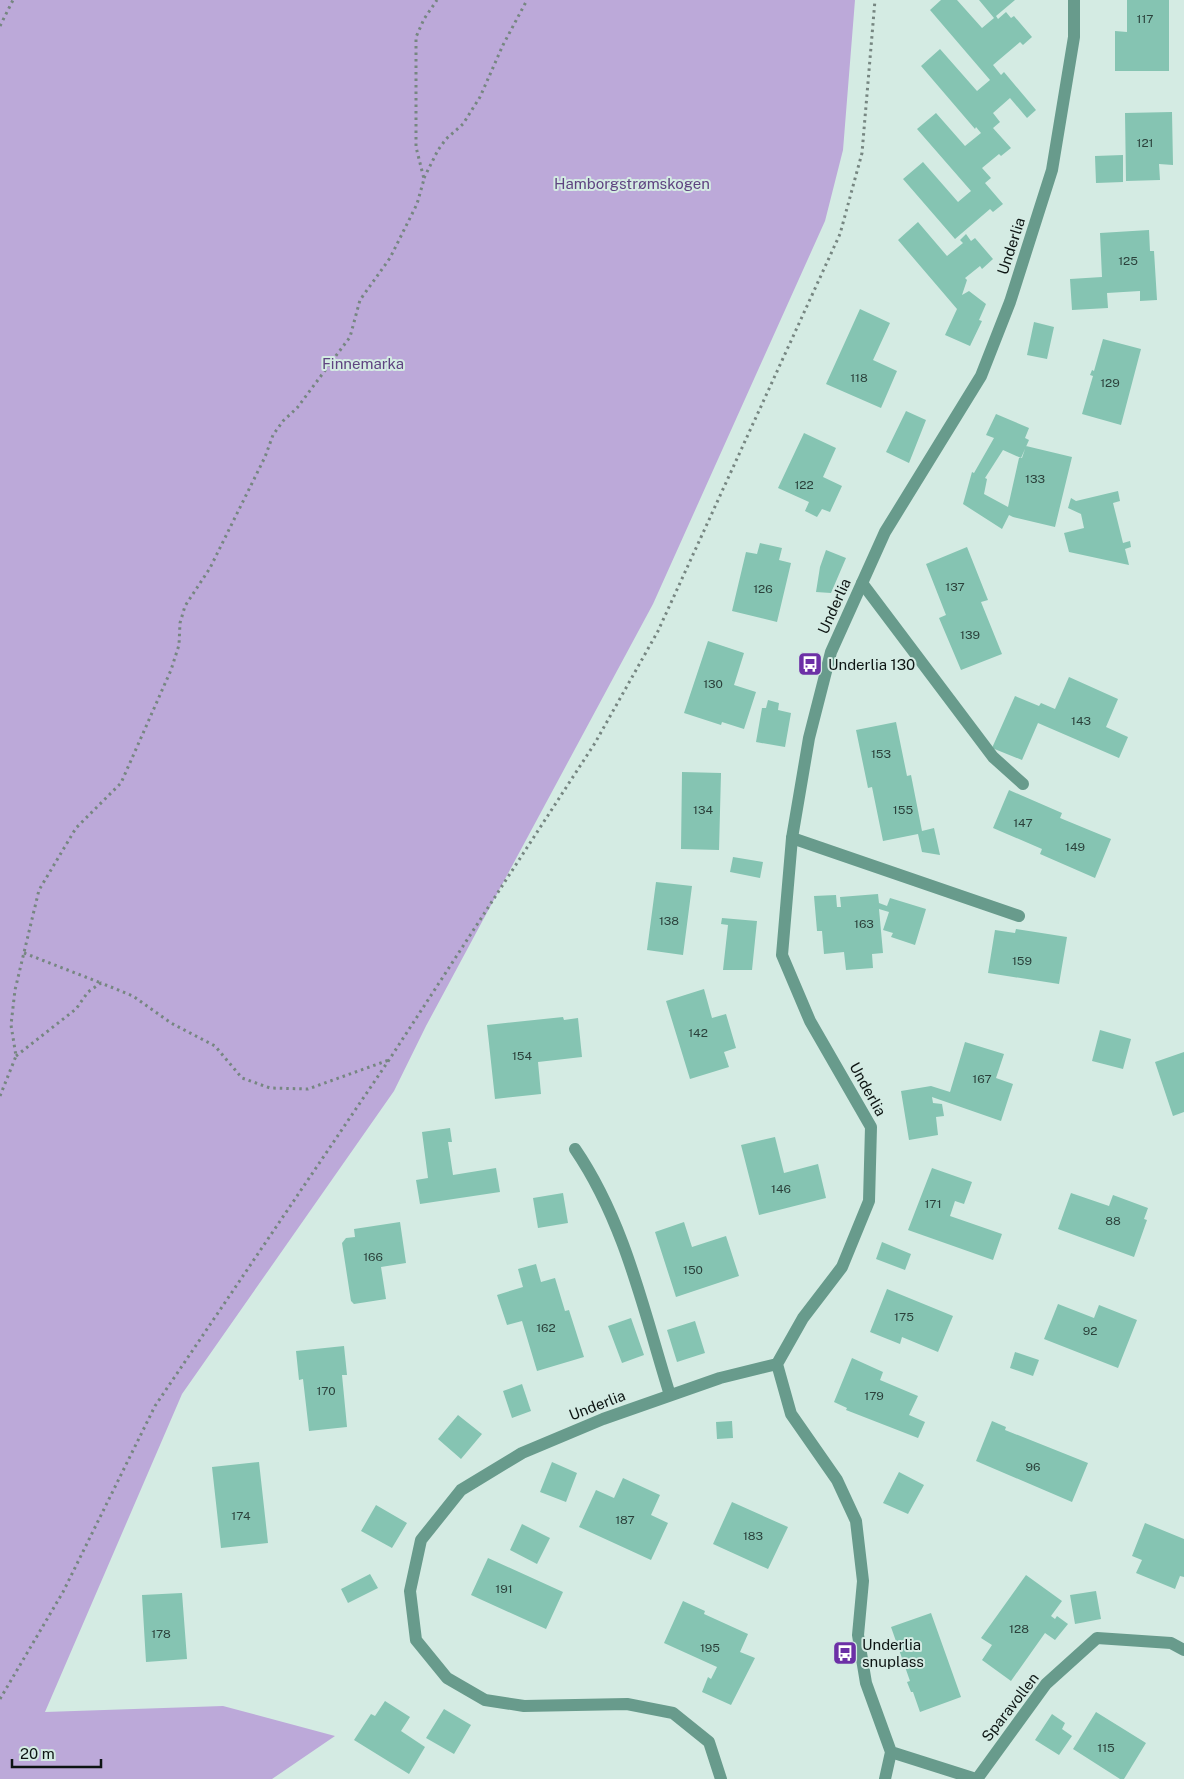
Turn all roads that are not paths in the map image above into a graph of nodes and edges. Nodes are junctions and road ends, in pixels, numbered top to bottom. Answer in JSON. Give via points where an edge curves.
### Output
{"nodes":[{"id":1,"x":1074,"y":0,"type":"edge"},
{"id":2,"x":862,"y":583,"type":"junction"},
{"id":3,"x":1024,"y":784,"type":"dead end"},
{"id":4,"x":792,"y":838,"type":"junction"},
{"id":5,"x":1019,"y":916,"type":"dead end"},
{"id":6,"x":575,"y":1149,"type":"dead end"},
{"id":7,"x":777,"y":1364,"type":"junction"},
{"id":8,"x":670,"y":1395,"type":"junction"},
{"id":9,"x":1184,"y":1650,"type":"edge"},
{"id":10,"x":891,"y":1752,"type":"junction"},
{"id":11,"x":721,"y":1779,"type":"edge"},
{"id":12,"x":885,"y":1779,"type":"edge"},
{"id":13,"x":976,"y":1779,"type":"edge"}],
"edges":[{"from":1,"to":2,"type":"street","name":"Underlia","via":[[1074,36],[1052,170],[1010,302],[981,376],[885,532]]},
{"from":2,"to":3,"type":"street","via":[[993,757]]},
{"from":2,"to":4,"type":"street","name":"Underlia","via":[[831,652],[810,738]]},
{"from":4,"to":5,"type":"street"},
{"from":4,"to":7,"type":"street","name":"Underlia","via":[[782,955],[810,1021],[871,1127],[869,1201],[842,1267],[804,1318]]},
{"from":6,"to":8,"type":"street","via":[[595,1178],[610,1212]]},
{"from":7,"to":8,"type":"street","name":"Underlia"},
{"from":7,"to":10,"type":"street","via":[[791,1414],[837,1480],[856,1522],[863,1581],[858,1635],[866,1682]]},
{"from":8,"to":11,"type":"street","name":"Underlia","via":[[522,1453],[462,1490],[421,1540],[410,1591],[416,1640],[447,1678],[484,1700],[524,1706],[627,1704],[673,1713],[709,1742]]},
{"from":9,"to":13,"type":"street","name":"Sparavollen","via":[[1172,1643],[1096,1638],[1046,1684]]},
{"from":10,"to":12,"type":"street"},
{"from":10,"to":13,"type":"street","name":"Sparavollen"}]}
